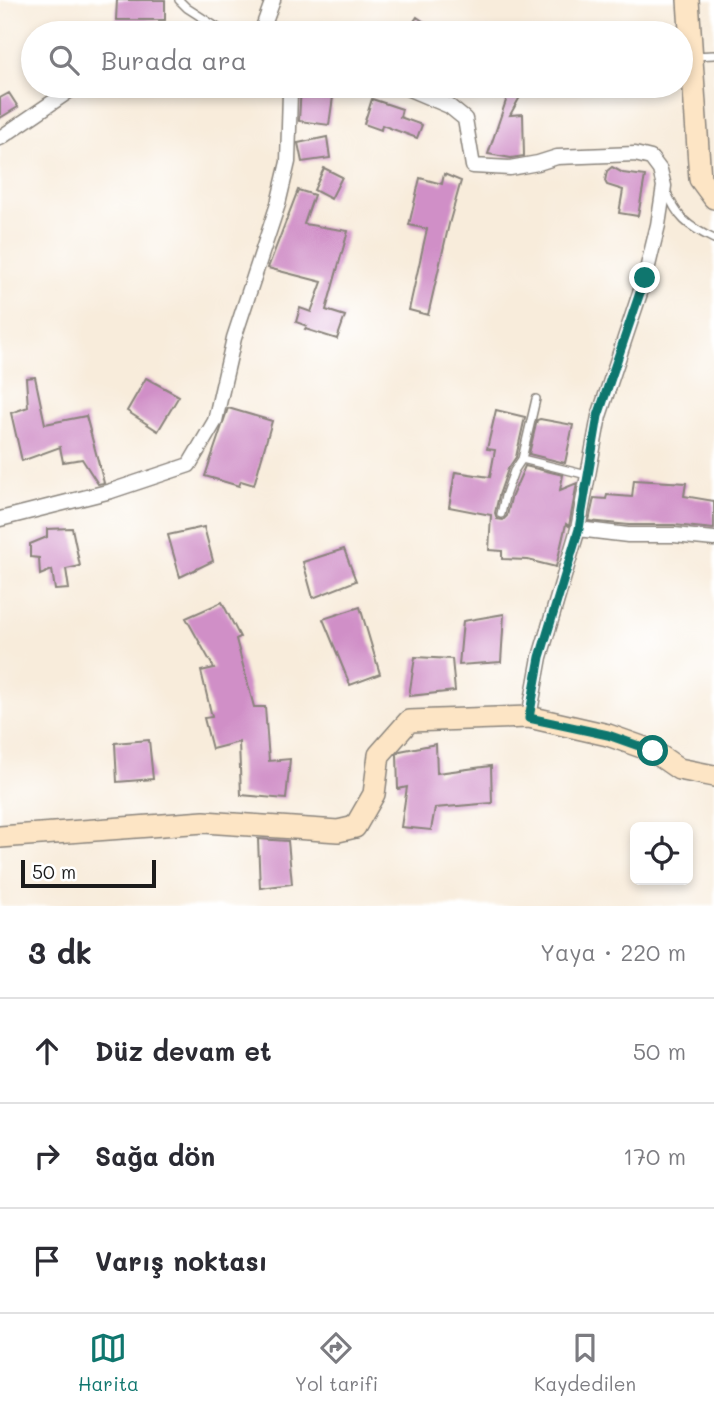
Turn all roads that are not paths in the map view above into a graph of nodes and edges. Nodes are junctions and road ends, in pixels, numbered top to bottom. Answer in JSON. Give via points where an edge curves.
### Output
{"nodes":[{"id":1,"x":179,"y":0,"type":"edge"},
{"id":2,"x":273,"y":0,"type":"edge"},
{"id":3,"x":688,"y":0,"type":"edge"},
{"id":4,"x":207,"y":21,"type":"edge"},
{"id":5,"x":265,"y":21,"type":"edge"},
{"id":6,"x":690,"y":21,"type":"edge"},
{"id":7,"x":714,"y":55,"type":"edge"},
{"id":8,"x":693,"y":56,"type":"edge"},
{"id":9,"x":693,"y":71,"type":"edge"},
{"id":10,"x":59,"y":98,"type":"edge"},
{"id":11,"x":290,"y":98,"type":"edge"},
{"id":12,"x":430,"y":98,"type":"edge"},
{"id":13,"x":0,"y":138,"type":"edge"},
{"id":14,"x":664,"y":186,"type":"junction"},
{"id":15,"x":714,"y":198,"type":"edge"},
{"id":16,"x":714,"y":239,"type":"edge"},
{"id":17,"x":536,"y":399,"type":"dead end"},
{"id":18,"x":522,"y":459,"type":"junction"},
{"id":19,"x":588,"y":475,"type":"junction"},
{"id":20,"x":501,"y":514,"type":"dead end"},
{"id":21,"x":0,"y":519,"type":"edge"},
{"id":22,"x":579,"y":529,"type":"junction"},
{"id":23,"x":714,"y":539,"type":"edge"},
{"id":24,"x":529,"y":718,"type":"junction"},
{"id":25,"x":714,"y":776,"type":"edge"},
{"id":26,"x":0,"y":837,"type":"edge"}],
"edges":[{"from":1,"to":4,"type":"lane"},
{"from":2,"to":5,"type":"street"},
{"from":3,"to":6,"type":"street"},
{"from":7,"to":8,"type":"lane"},
{"from":9,"to":15,"type":"street","via":[[700,179]]},
{"from":10,"to":13,"type":"street"},
{"from":11,"to":21,"type":"street","via":[[288,162],[278,204],[234,338],[215,421],[188,466]]},
{"from":12,"to":14,"type":"street","via":[[465,119],[473,166],[510,168],[557,157],[635,155],[651,158]]},
{"from":14,"to":16,"type":"lane","via":[[680,218]]},
{"from":14,"to":19,"type":"street","via":[[645,278],[598,416]]},
{"from":17,"to":18,"type":"lane"},
{"from":18,"to":19,"type":"lane"},
{"from":18,"to":20,"type":"lane"},
{"from":19,"to":22,"type":"street"},
{"from":22,"to":23,"type":"street"},
{"from":22,"to":24,"type":"street","via":[[540,657]]},
{"from":24,"to":25,"type":"street","via":[[608,735],[653,751],[680,769]]},
{"from":24,"to":26,"type":"street","via":[[409,721],[379,755],[374,794],[355,827],[338,831],[204,822]]}]}
